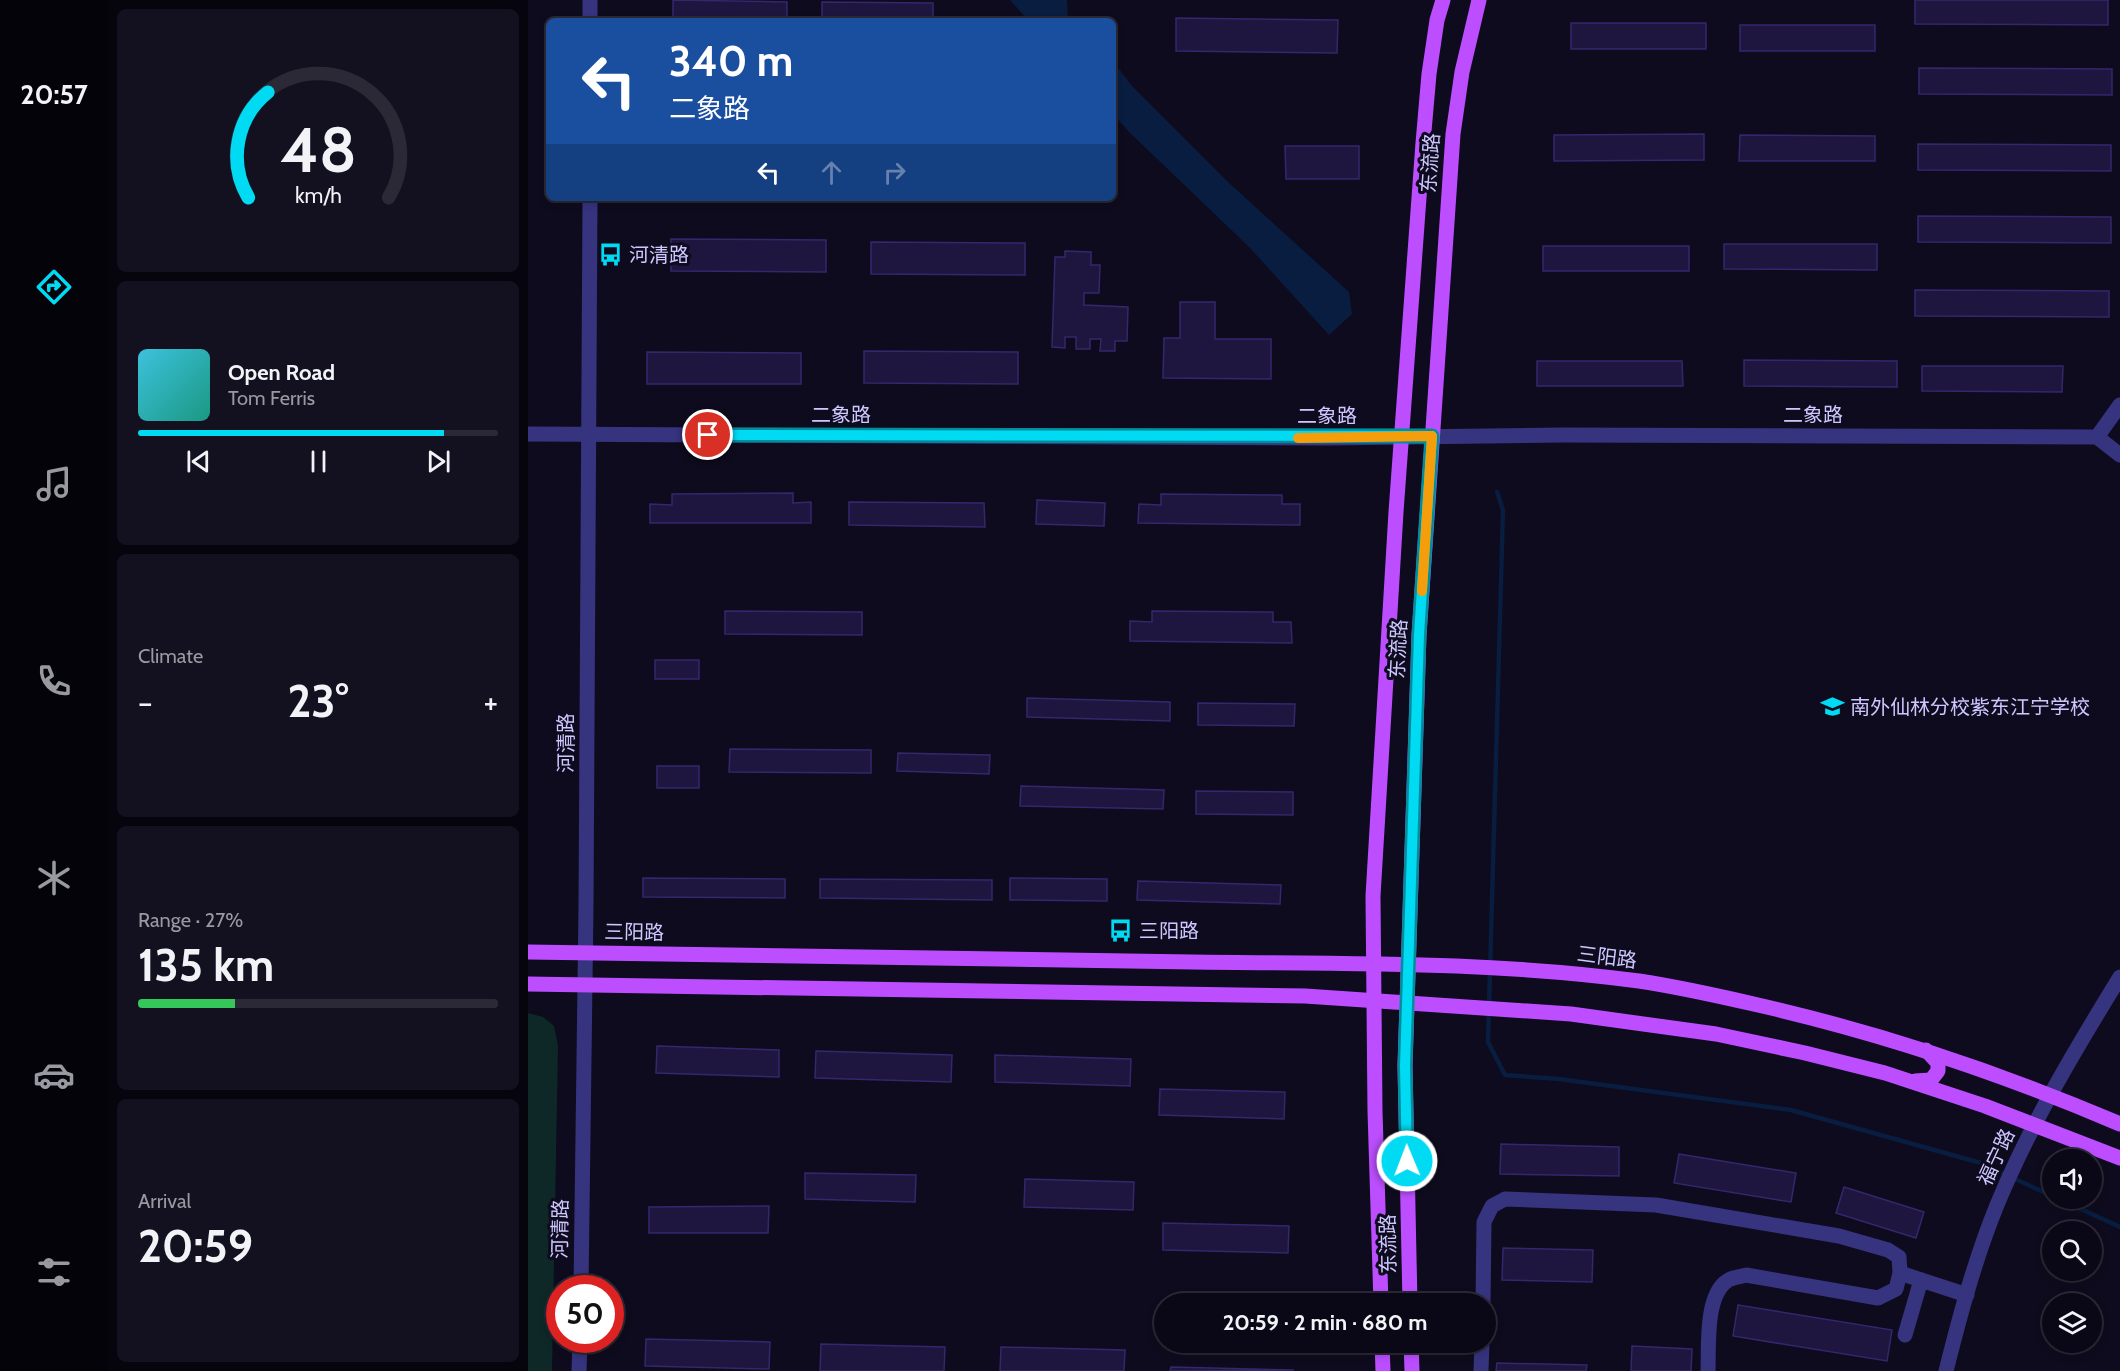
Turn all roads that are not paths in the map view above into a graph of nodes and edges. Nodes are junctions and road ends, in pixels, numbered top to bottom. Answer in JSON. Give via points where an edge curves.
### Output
{"nodes":[{"id":1,"x":590,"y":0,"type":"edge"},
{"id":2,"x":1443,"y":0,"type":"edge"},
{"id":3,"x":1479,"y":0,"type":"edge"},
{"id":4,"x":590,"y":18,"type":"edge"},
{"id":5,"x":590,"y":201,"type":"edge"},
{"id":6,"x":2120,"y":405,"type":"edge"},
{"id":7,"x":528,"y":434,"type":"edge"},
{"id":8,"x":589,"y":435,"type":"junction"},
{"id":9,"x":1432,"y":436,"type":"junction"},
{"id":10,"x":1401,"y":437,"type":"junction"},
{"id":11,"x":2097,"y":437,"type":"junction"},
{"id":12,"x":2120,"y":455,"type":"edge"},
{"id":13,"x":528,"y":952,"type":"edge"},
{"id":14,"x":585,"y":953,"type":"junction"},
{"id":15,"x":1373,"y":964,"type":"junction"},
{"id":16,"x":1408,"y":964,"type":"junction"},
{"id":17,"x":2120,"y":977,"type":"edge"},
{"id":18,"x":528,"y":984,"type":"edge"},
{"id":19,"x":585,"y":985,"type":"junction"},
{"id":20,"x":1374,"y":1000,"type":"junction"},
{"id":21,"x":1407,"y":1002,"type":"junction"},
{"id":22,"x":1926,"y":1050,"type":"junction"},
{"id":23,"x":1909,"y":1082,"type":"junction"},
{"id":24,"x":2052,"y":1094,"type":"junction"},
{"id":25,"x":2120,"y":1124,"type":"edge"},
{"id":26,"x":2035,"y":1125,"type":"junction"},
{"id":27,"x":2120,"y":1158,"type":"edge"},
{"id":28,"x":1900,"y":1273,"type":"junction"},
{"id":29,"x":581,"y":1275,"type":"edge"},
{"id":30,"x":1921,"y":1280,"type":"junction"},
{"id":31,"x":1381,"y":1293,"type":"edge"},
{"id":32,"x":1410,"y":1293,"type":"edge"},
{"id":33,"x":1483,"y":1293,"type":"edge"},
{"id":34,"x":1967,"y":1295,"type":"junction"},
{"id":35,"x":1905,"y":1335,"type":"dead end"},
{"id":36,"x":580,"y":1353,"type":"edge"},
{"id":37,"x":1382,"y":1353,"type":"edge"},
{"id":38,"x":1411,"y":1353,"type":"edge"},
{"id":39,"x":1482,"y":1353,"type":"edge"},
{"id":40,"x":579,"y":1371,"type":"edge"},
{"id":41,"x":1383,"y":1371,"type":"edge"},
{"id":42,"x":1412,"y":1371,"type":"edge"},
{"id":43,"x":1481,"y":1371,"type":"edge"},
{"id":44,"x":1708,"y":1371,"type":"edge"},
{"id":45,"x":1946,"y":1371,"type":"edge"}],
"edges":[{"from":1,"to":4,"type":"street"},
{"from":2,"to":10,"type":"main road","name":"东流路","via":[[1429,74]]},
{"from":3,"to":9,"type":"main road","name":"东流路","via":[[1453,134]]},
{"from":5,"to":8,"type":"street","name":"河清路"},
{"from":6,"to":11,"type":"street"},
{"from":7,"to":8,"type":"street","name":"二象路"},
{"from":8,"to":10,"type":"street","name":"二象路"},
{"from":8,"to":14,"type":"street","name":"河清路"},
{"from":9,"to":10,"type":"street","name":"二象路"},
{"from":9,"to":11,"type":"street","name":"二象路"},
{"from":9,"to":16,"type":"main road","name":"东流路","via":[[1419,635]]},
{"from":10,"to":15,"type":"main road","name":"东流路","via":[[1373,896]]},
{"from":11,"to":12,"type":"street"},
{"from":13,"to":14,"type":"main road","name":"三阳路"},
{"from":14,"to":15,"type":"main road","name":"三阳路"},
{"from":14,"to":19,"type":"street","name":"河清路"},
{"from":15,"to":16,"type":"main road","name":"三阳路"},
{"from":15,"to":20,"type":"main road","name":"东流路"},
{"from":16,"to":21,"type":"main road","name":"东流路"},
{"from":16,"to":22,"type":"main road","name":"三阳路","via":[[1518,969],[1642,982],[1828,1021]]},
{"from":17,"to":24,"type":"street","name":"福宁路"},
{"from":18,"to":19,"type":"main road"},
{"from":19,"to":20,"type":"main road"},
{"from":19,"to":29,"type":"street","name":"河清路"},
{"from":20,"to":21,"type":"main road"},
{"from":20,"to":31,"type":"main road","name":"东流路"},
{"from":21,"to":23,"type":"main road","via":[[1629,1021],[1716,1034],[1805,1053]]},
{"from":21,"to":32,"type":"main road","name":"东流路"},
{"from":22,"to":23,"type":"main road","via":[[1938,1063],[1938,1071],[1931,1080]]},
{"from":22,"to":24,"type":"main road","name":"三阳路"},
{"from":23,"to":26,"type":"main road"},
{"from":24,"to":25,"type":"main road","name":"三阳路"},
{"from":24,"to":26,"type":"street","name":"福宁路"},
{"from":26,"to":27,"type":"main road"},
{"from":26,"to":34,"type":"street","name":"福宁路","via":[[1996,1206]]},
{"from":28,"to":30,"type":"street"},
{"from":28,"to":33,"type":"street","via":[[1899,1257],[1888,1250],[1839,1236],[1656,1205],[1504,1199],[1492,1206],[1484,1222]]},
{"from":28,"to":44,"type":"street","via":[[1896,1289],[1878,1298],[1746,1275],[1728,1280],[1716,1292],[1711,1314]]},
{"from":30,"to":34,"type":"street"},
{"from":30,"to":35,"type":"street"},
{"from":34,"to":45,"type":"street","name":"福宁路"},
{"from":36,"to":40,"type":"street"},
{"from":37,"to":41,"type":"main road"},
{"from":38,"to":42,"type":"main road"},
{"from":39,"to":43,"type":"street"}]}
